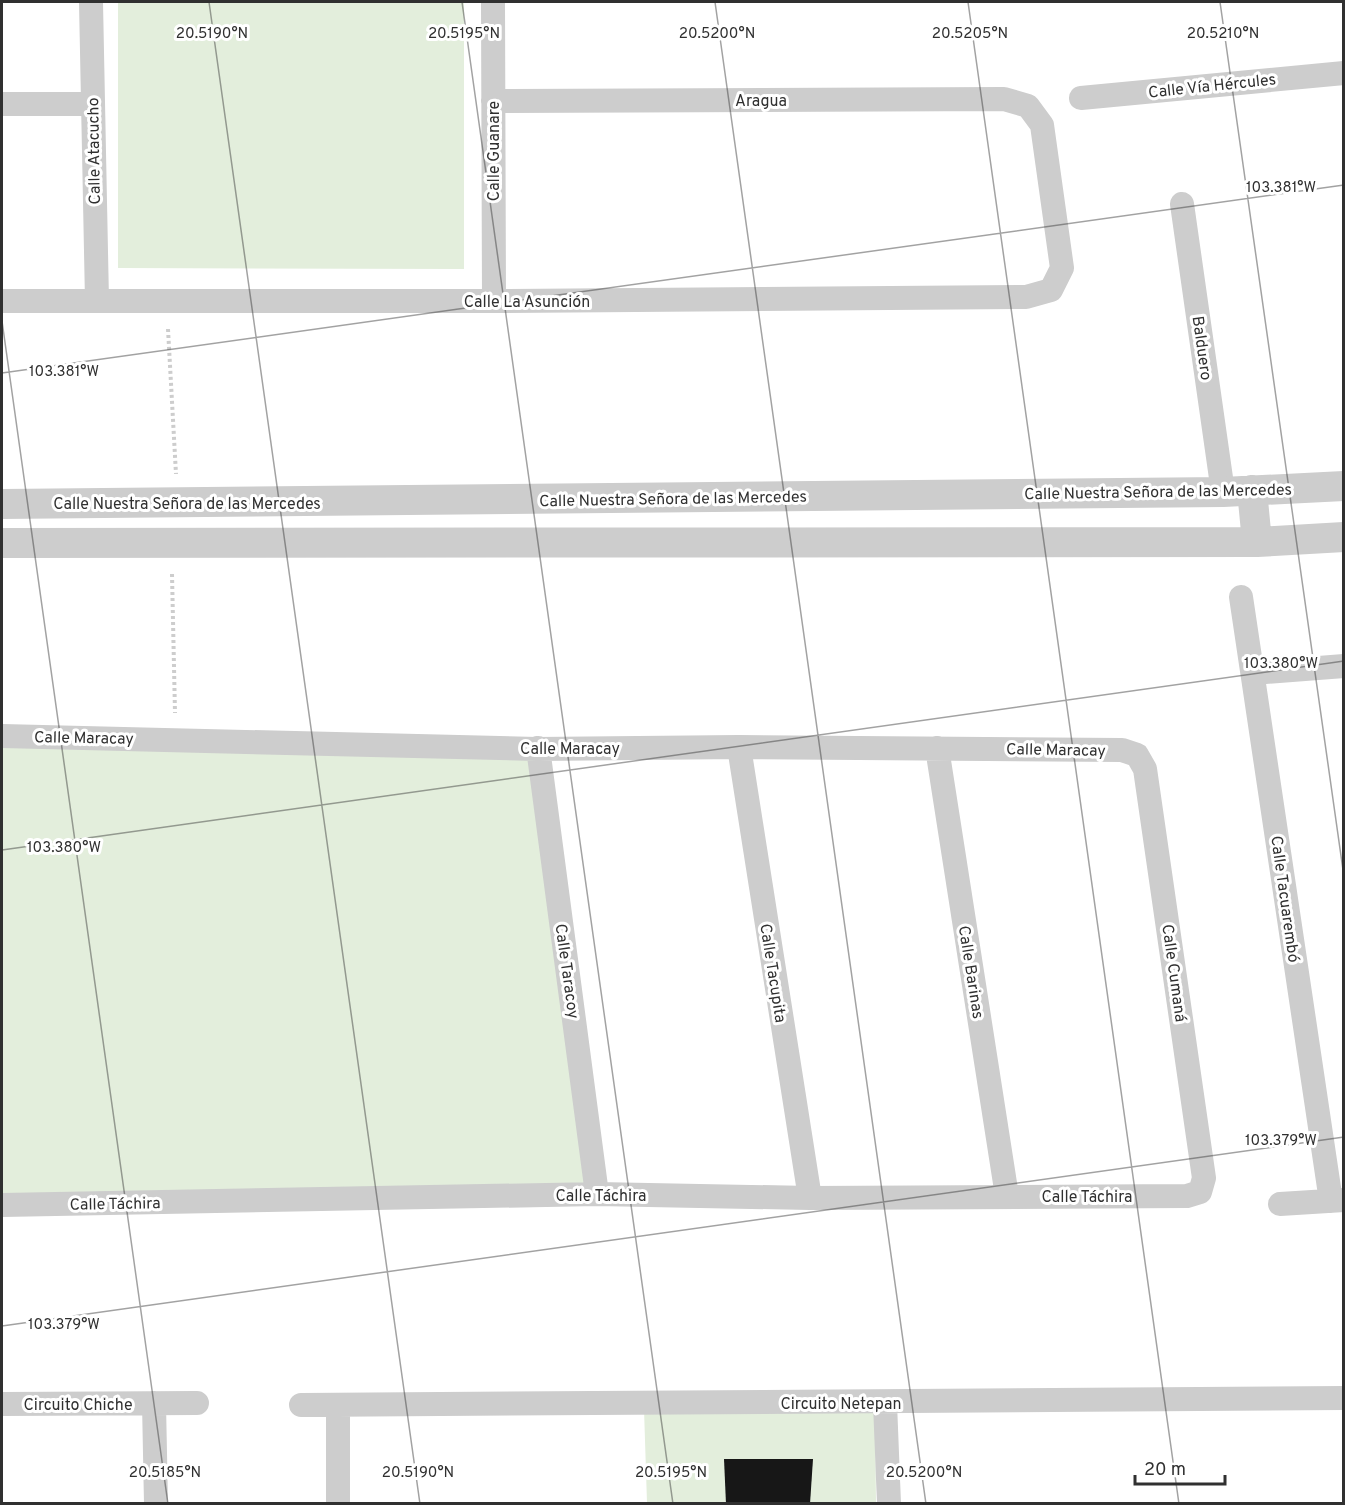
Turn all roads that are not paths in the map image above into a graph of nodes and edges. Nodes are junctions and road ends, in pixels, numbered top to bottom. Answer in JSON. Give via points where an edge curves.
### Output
{"nodes":[{"id":1,"x":91,"y":2,"type":"edge"},
{"id":2,"x":493,"y":2,"type":"edge"},
{"id":3,"x":1344,"y":73,"type":"edge"},
{"id":4,"x":1081,"y":98,"type":"dead end"},
{"id":5,"x":493,"y":101,"type":"junction"},
{"id":6,"x":2,"y":104,"type":"edge"},
{"id":7,"x":91,"y":104,"type":"junction"},
{"id":8,"x":1182,"y":204,"type":"dead end"},
{"id":9,"x":1051,"y":290,"type":"joint"},
{"id":10,"x":2,"y":301,"type":"edge"},
{"id":11,"x":97,"y":301,"type":"junction"},
{"id":12,"x":494,"y":301,"type":"junction"},
{"id":13,"x":1344,"y":486,"type":"edge"},
{"id":14,"x":1238,"y":491,"type":"junction"},
{"id":15,"x":2,"y":504,"type":"edge"},
{"id":16,"x":178,"y":504,"type":"junction"},
{"id":17,"x":1344,"y":537,"type":"edge"},
{"id":18,"x":1257,"y":542,"type":"junction"},
{"id":19,"x":2,"y":543,"type":"edge"},
{"id":20,"x":171,"y":543,"type":"junction"},
{"id":21,"x":1241,"y":597,"type":"dead end"},
{"id":22,"x":1344,"y":666,"type":"edge"},
{"id":23,"x":1253,"y":673,"type":"junction"},
{"id":24,"x":2,"y":736,"type":"edge"},
{"id":25,"x":739,"y":747,"type":"junction"},
{"id":26,"x":538,"y":748,"type":"junction"},
{"id":27,"x":937,"y":748,"type":"junction"},
{"id":28,"x":1137,"y":755,"type":"joint"},
{"id":29,"x":1200,"y":1192,"type":"joint"},
{"id":30,"x":597,"y":1194,"type":"junction"},
{"id":31,"x":1007,"y":1196,"type":"junction"},
{"id":32,"x":810,"y":1198,"type":"junction"},
{"id":33,"x":1337,"y":1200,"type":"edge"},
{"id":34,"x":1280,"y":1204,"type":"dead end"},
{"id":35,"x":2,"y":1205,"type":"edge"},
{"id":36,"x":1344,"y":1398,"type":"edge"},
{"id":37,"x":154,"y":1403,"type":"junction"},
{"id":38,"x":197,"y":1403,"type":"dead end"},
{"id":39,"x":885,"y":1403,"type":"junction"},
{"id":40,"x":2,"y":1404,"type":"edge"},
{"id":41,"x":301,"y":1405,"type":"dead end"},
{"id":42,"x":338,"y":1405,"type":"junction"},
{"id":43,"x":156,"y":1503,"type":"edge"},
{"id":44,"x":338,"y":1503,"type":"edge"},
{"id":45,"x":889,"y":1503,"type":"edge"}],
"edges":[{"from":1,"to":7,"type":"street","name":"Calle Atacucho"},
{"from":2,"to":5,"type":"street","name":"Calle Guanare"},
{"from":3,"to":4,"type":"street","name":"Calle Vía Hércules"},
{"from":5,"to":9,"type":"street","name":"Aragua","via":[[1004,99],[1028,106],[1042,125],[1062,268]]},
{"from":5,"to":12,"type":"street","name":"Calle Guanare"},
{"from":6,"to":7,"type":"street"},
{"from":7,"to":11,"type":"street","name":"Calle Atacucho"},
{"from":8,"to":14,"type":"street","name":"Balduero"},
{"from":9,"to":12,"type":"street","name":"Calle La Asunción","via":[[1026,297]]},
{"from":10,"to":11,"type":"street","name":"Calle La Asunción"},
{"from":11,"to":12,"type":"street","name":"Calle La Asunción"},
{"from":13,"to":14,"type":"street","name":"Calle Nuestra Señora de las Mercedes"},
{"from":14,"to":16,"type":"street","name":"Calle Nuestra Señora de las Mercedes"},
{"from":14,"to":18,"type":"street"},
{"from":15,"to":16,"type":"street","name":"Calle Nuestra Señora de las Mercedes"},
{"from":16,"to":20,"type":"street"},
{"from":17,"to":18,"type":"street"},
{"from":18,"to":20,"type":"street"},
{"from":19,"to":20,"type":"street"},
{"from":21,"to":23,"type":"street","name":"Calle Tacuarembó"},
{"from":22,"to":23,"type":"street"},
{"from":23,"to":33,"type":"street","name":"Calle Tacuarembó"},
{"from":24,"to":26,"type":"street","name":"Calle Maracay"},
{"from":25,"to":26,"type":"street","name":"Calle Maracay"},
{"from":25,"to":27,"type":"street","name":"Calle Maracay"},
{"from":25,"to":32,"type":"street","name":"Calle Tacupita"},
{"from":26,"to":30,"type":"street","name":"Calle Taracoy"},
{"from":27,"to":28,"type":"street","name":"Calle Maracay","via":[[1122,750]]},
{"from":27,"to":31,"type":"street","name":"Calle Barinas"},
{"from":28,"to":29,"type":"street","name":"Calle Cumaná","via":[[1145,769],[1199,1143],[1204,1178]]},
{"from":29,"to":31,"type":"street","name":"Calle Táchira","via":[[1187,1196]]},
{"from":30,"to":32,"type":"street","name":"Calle Táchira"},
{"from":30,"to":35,"type":"street","name":"Calle Táchira"},
{"from":31,"to":32,"type":"street","name":"Calle Táchira"},
{"from":33,"to":34,"type":"street"},
{"from":36,"to":39,"type":"street","name":"Circuito Netepan"},
{"from":37,"to":38,"type":"street","name":"Circuito Chiche"},
{"from":37,"to":40,"type":"street","name":"Circuito Chiche"},
{"from":37,"to":43,"type":"street","name":"Circuito Chiche"},
{"from":39,"to":42,"type":"street","name":"Circuito Netepan"},
{"from":39,"to":45,"type":"street"},
{"from":41,"to":42,"type":"street","name":"Circuito Netepan"},
{"from":42,"to":44,"type":"street"}]}
